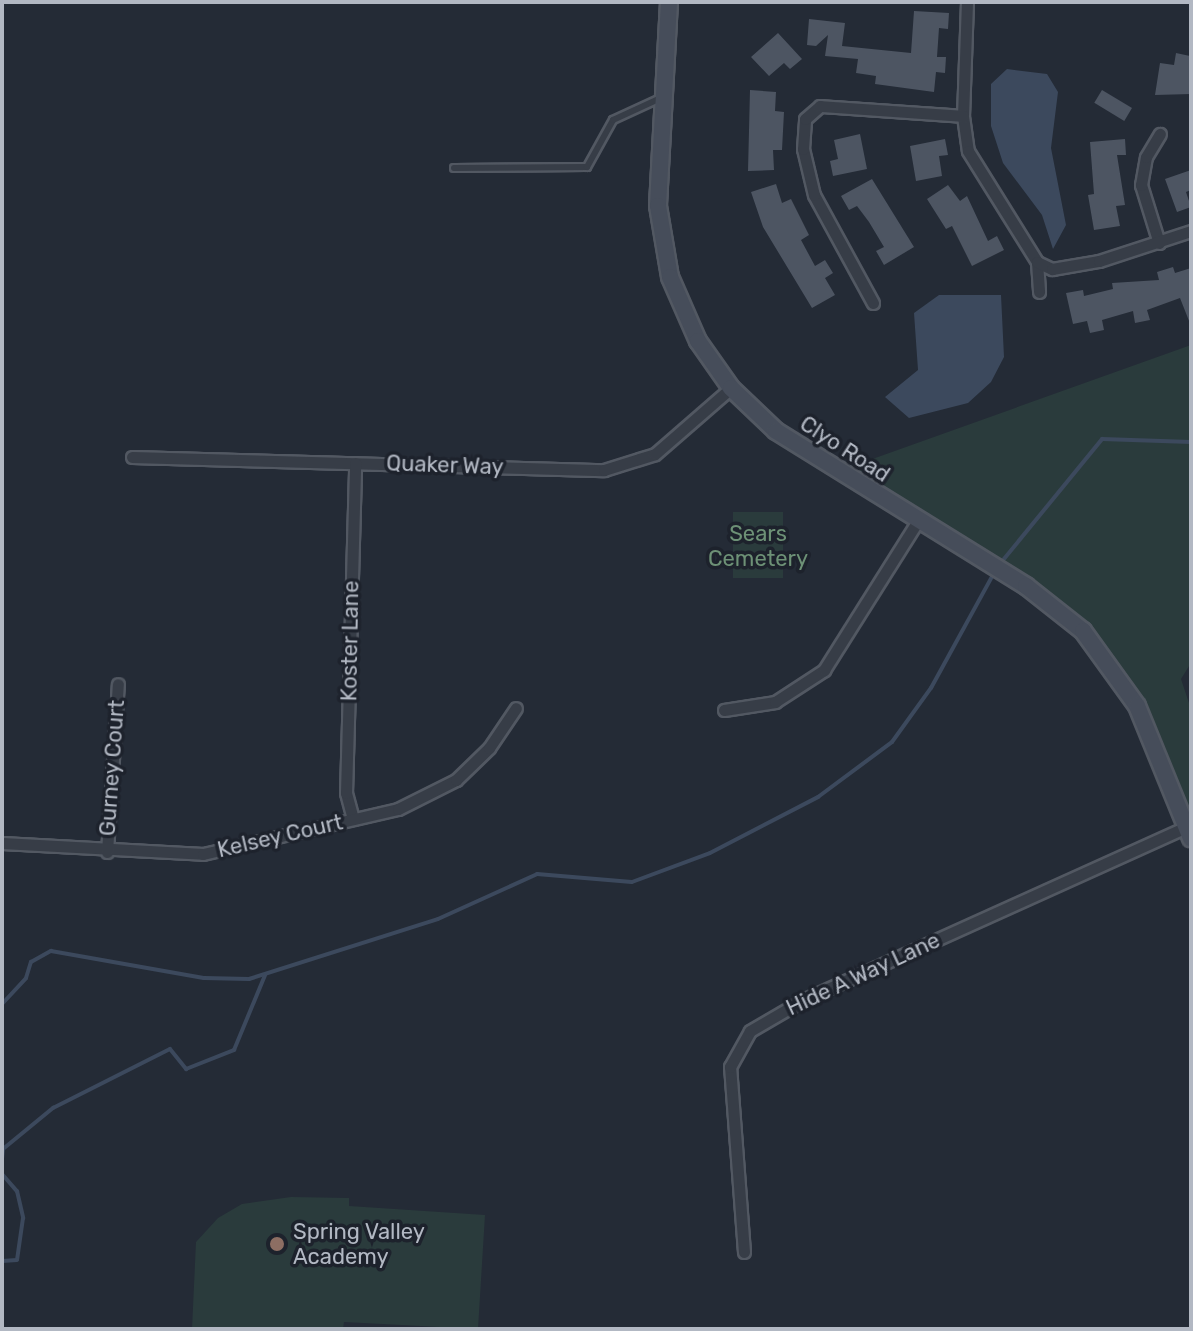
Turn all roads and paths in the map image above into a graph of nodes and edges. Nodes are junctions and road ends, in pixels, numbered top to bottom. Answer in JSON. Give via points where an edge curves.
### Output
{"nodes":[{"id":1,"x":669,"y":2,"type":"edge"},
{"id":2,"x":967,"y":2,"type":"edge"},
{"id":3,"x":663,"y":97,"type":"junction"},
{"id":4,"x":963,"y":116,"type":"junction"},
{"id":5,"x":1160,"y":134,"type":"dead end"},
{"id":6,"x":454,"y":168,"type":"dead end"},
{"id":7,"x":1191,"y":231,"type":"edge"},
{"id":8,"x":1159,"y":243,"type":"junction"},
{"id":9,"x":1037,"y":262,"type":"junction"},
{"id":10,"x":1039,"y":292,"type":"dead end"},
{"id":11,"x":873,"y":303,"type":"dead end"},
{"id":12,"x":731,"y":388,"type":"junction"},
{"id":13,"x":132,"y":457,"type":"dead end"},
{"id":14,"x":355,"y":463,"type":"junction"},
{"id":15,"x":918,"y":521,"type":"junction"},
{"id":16,"x":118,"y":684,"type":"dead end"},
{"id":17,"x":516,"y":708,"type":"dead end"},
{"id":18,"x":724,"y":710,"type":"dead end"},
{"id":19,"x":353,"y":819,"type":"junction"},
{"id":20,"x":1189,"y":832,"type":"edge"},
{"id":21,"x":2,"y":843,"type":"edge"},
{"id":22,"x":107,"y":852,"type":"junction"},
{"id":23,"x":744,"y":1252,"type":"dead end"}],
"edges":[{"from":1,"to":3,"type":"street","name":"Clyo Road"},
{"from":2,"to":4,"type":"street"},
{"from":3,"to":6,"type":"lane","via":[[613,120],[587,167]]},
{"from":3,"to":12,"type":"street","name":"Clyo Road","via":[[658,206],[668,269],[698,341]]},
{"from":4,"to":9,"type":"street","via":[[972,162]]},
{"from":4,"to":11,"type":"street","via":[[820,106],[805,119],[803,149],[814,195]]},
{"from":5,"to":8,"type":"street","via":[[1146,157],[1141,185]]},
{"from":7,"to":8,"type":"street"},
{"from":8,"to":9,"type":"street","via":[[1052,269]]},
{"from":9,"to":10,"type":"street"},
{"from":12,"to":14,"type":"street","name":"Quaker Way","via":[[672,442],[627,466],[586,470]]},
{"from":12,"to":15,"type":"street","name":"Clyo Road","via":[[805,453]]},
{"from":13,"to":14,"type":"street","name":"Quaker Way"},
{"from":14,"to":19,"type":"street","name":"Koster Lane","via":[[346,793]]},
{"from":15,"to":18,"type":"street","via":[[824,670],[775,702]]},
{"from":15,"to":20,"type":"street","name":"Clyo Road","via":[[1060,610],[1123,681]]},
{"from":16,"to":22,"type":"street","name":"Gurney Court"},
{"from":17,"to":19,"type":"street","name":"Kelsey Court","via":[[489,748],[456,780],[398,809]]},
{"from":19,"to":22,"type":"street","name":"Kelsey Court","via":[[203,854]]},
{"from":20,"to":23,"type":"street","name":"Hide A Way Lane","via":[[803,1000],[750,1031],[730,1067]]},
{"from":21,"to":22,"type":"street","name":"Kelsey Court"}]}
